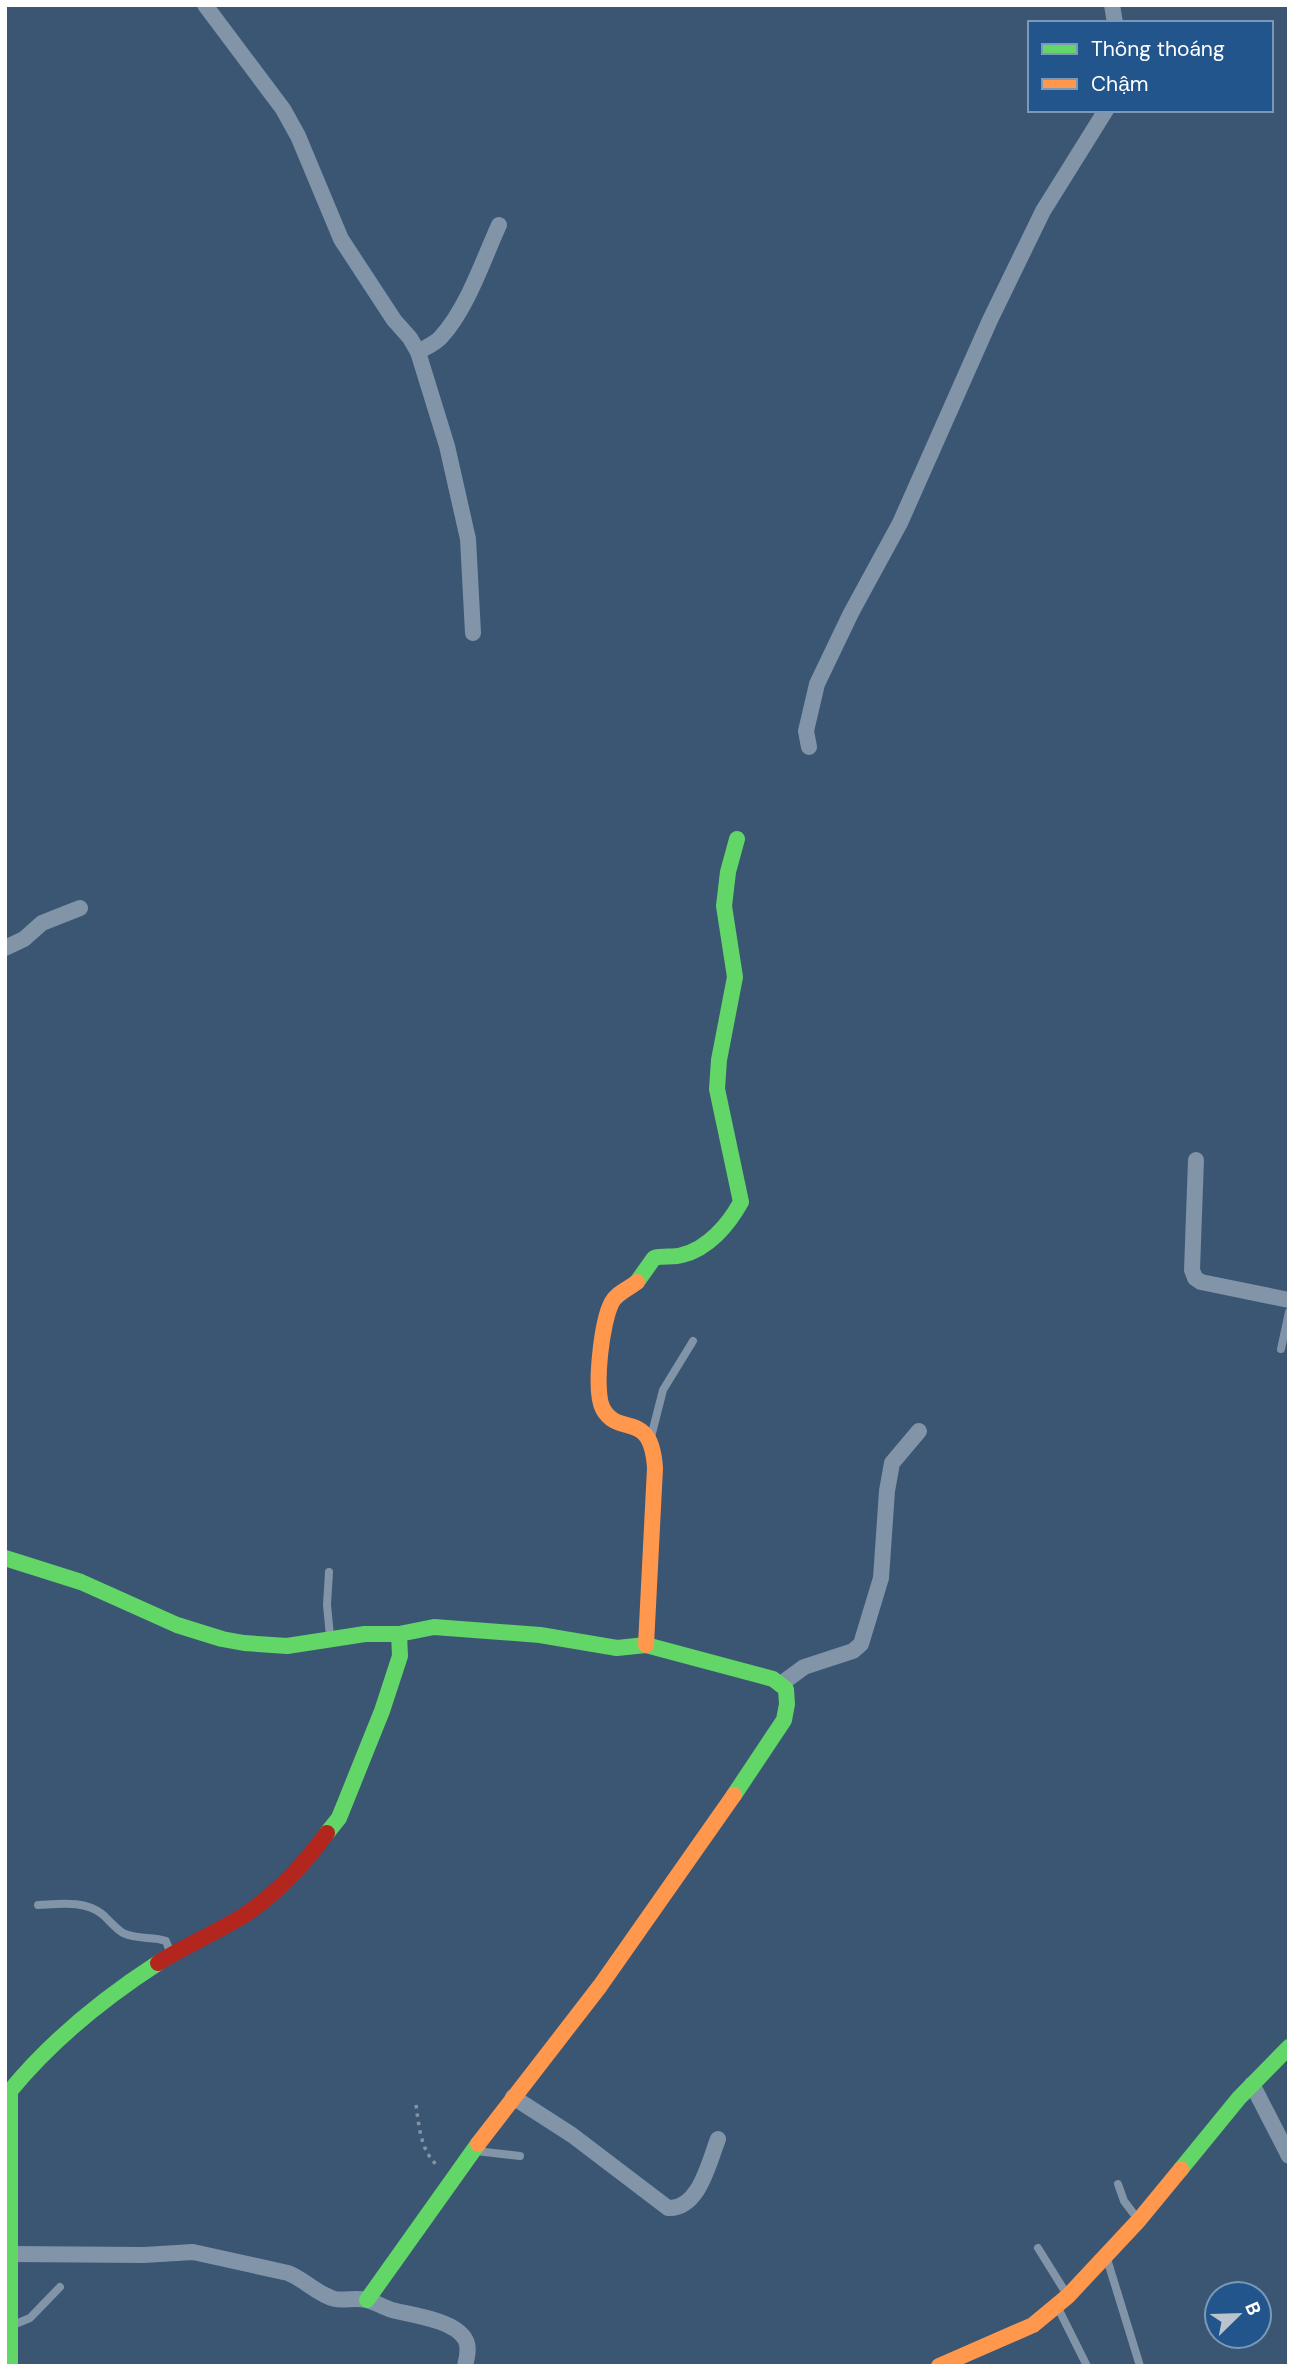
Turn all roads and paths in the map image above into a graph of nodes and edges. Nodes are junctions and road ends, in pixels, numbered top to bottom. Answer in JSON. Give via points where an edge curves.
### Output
{"nodes":[{"id":1,"x":205,"y":5,"type":"edge"},
{"id":2,"x":1105,"y":112,"type":"edge"},
{"id":3,"x":499,"y":225,"type":"dead end"},
{"id":4,"x":418,"y":352,"type":"junction"},
{"id":5,"x":473,"y":633,"type":"dead end"},
{"id":6,"x":809,"y":747,"type":"dead end"},
{"id":7,"x":737,"y":839,"type":"dead end"},
{"id":8,"x":80,"y":908,"type":"dead end"},
{"id":9,"x":5,"y":948,"type":"edge"},
{"id":10,"x":1196,"y":1160,"type":"dead end"},
{"id":11,"x":1289,"y":1300,"type":"edge"},
{"id":12,"x":1289,"y":1312,"type":"edge"},
{"id":13,"x":693,"y":1340,"type":"dead end"},
{"id":14,"x":1281,"y":1349,"type":"dead end"},
{"id":15,"x":919,"y":1432,"type":"dead end"},
{"id":16,"x":650,"y":1440,"type":"junction"},
{"id":17,"x":5,"y":1558,"type":"edge"},
{"id":18,"x":329,"y":1572,"type":"dead end"},
{"id":19,"x":399,"y":1634,"type":"junction"},
{"id":20,"x":331,"y":1639,"type":"junction"},
{"id":21,"x":646,"y":1645,"type":"junction"},
{"id":22,"x":781,"y":1684,"type":"junction"},
{"id":23,"x":38,"y":1905,"type":"dead end"},
{"id":24,"x":171,"y":1955,"type":"junction"},
{"id":25,"x":1289,"y":2047,"type":"edge"},
{"id":26,"x":1252,"y":2084,"type":"junction"},
{"id":27,"x":7,"y":2091,"type":"edge"},
{"id":28,"x":513,"y":2097,"type":"junction"},
{"id":29,"x":416,"y":2105,"type":"dead end"},
{"id":30,"x":718,"y":2139,"type":"dead end"},
{"id":31,"x":473,"y":2151,"type":"junction"},
{"id":32,"x":520,"y":2156,"type":"dead end"},
{"id":33,"x":1289,"y":2157,"type":"edge"},
{"id":34,"x":454,"y":2177,"type":"junction"},
{"id":35,"x":1118,"y":2184,"type":"dead end"},
{"id":36,"x":1139,"y":2220,"type":"junction"},
{"id":37,"x":1038,"y":2248,"type":"dead end"},
{"id":38,"x":11,"y":2254,"type":"junction"},
{"id":39,"x":1106,"y":2257,"type":"junction"},
{"id":40,"x":60,"y":2287,"type":"dead end"},
{"id":41,"x":367,"y":2300,"type":"junction"},
{"id":42,"x":1062,"y":2300,"type":"junction"},
{"id":43,"x":10,"y":2326,"type":"junction"},
{"id":44,"x":10,"y":2366,"type":"edge"},
{"id":45,"x":466,"y":2366,"type":"edge"},
{"id":46,"x":939,"y":2366,"type":"edge"},
{"id":47,"x":1087,"y":2366,"type":"edge"},
{"id":48,"x":1140,"y":2366,"type":"edge"}],
"edges":[{"from":1,"to":4,"type":"street","via":[[283,110],[341,239]]},
{"from":2,"to":6,"type":"street","via":[[1043,211],[900,523],[817,684],[806,731]]},
{"from":3,"to":4,"type":"street","via":[[450,324],[435,342]]},
{"from":4,"to":5,"type":"street","via":[[447,446],[468,539]]},
{"from":7,"to":16,"type":"street","via":[[729,861],[725,912],[736,973],[716,1070],[741,1202],[731,1219],[699,1248],[682,1256],[659,1255],[633,1286],[614,1298],[602,1354],[600,1400],[604,1412],[646,1433]]},
{"from":8,"to":9,"type":"street","via":[[43,923]]},
{"from":10,"to":11,"type":"street","via":[[1195,1278]]},
{"from":12,"to":14,"type":"lane"},
{"from":13,"to":16,"type":"lane","via":[[663,1390]]},
{"from":15,"to":22,"type":"street","via":[[892,1463],[881,1578],[861,1644],[804,1667]]},
{"from":16,"to":21,"type":"street","via":[[655,1468]]},
{"from":17,"to":20,"type":"street","via":[[81,1582],[177,1625],[222,1639],[287,1646]]},
{"from":18,"to":20,"type":"lane"},
{"from":19,"to":20,"type":"street"},
{"from":19,"to":21,"type":"street","via":[[434,1627],[540,1635],[617,1648]]},
{"from":19,"to":24,"type":"street","via":[[400,1656],[382,1711],[328,1835],[299,1868],[244,1915]]},
{"from":21,"to":22,"type":"street"},
{"from":22,"to":28,"type":"street","via":[[787,1695],[784,1720],[600,1986]]},
{"from":23,"to":24,"type":"lane","via":[[82,1905],[100,1912],[125,1934],[166,1941]]},
{"from":24,"to":27,"type":"street","via":[[114,1992]]},
{"from":25,"to":26,"type":"street"},
{"from":26,"to":33,"type":"street"},
{"from":26,"to":36,"type":"street"},
{"from":27,"to":38,"type":"street"},
{"from":28,"to":30,"type":"street","via":[[668,2208],[683,2206],[690,2198]]},
{"from":28,"to":31,"type":"street"},
{"from":29,"to":34,"type":"path","via":[[428,2156]]},
{"from":31,"to":32,"type":"lane"},
{"from":31,"to":34,"type":"street"},
{"from":34,"to":41,"type":"street"},
{"from":35,"to":36,"type":"lane","via":[[1127,2207]]},
{"from":36,"to":39,"type":"street"},
{"from":37,"to":42,"type":"lane"},
{"from":38,"to":41,"type":"street","via":[[205,2253],[300,2277],[337,2300]]},
{"from":38,"to":43,"type":"street"},
{"from":39,"to":42,"type":"street"},
{"from":39,"to":48,"type":"lane"},
{"from":40,"to":43,"type":"lane","via":[[30,2318]]},
{"from":41,"to":45,"type":"street","via":[[453,2328],[467,2344]]},
{"from":42,"to":46,"type":"street","via":[[1033,2325]]},
{"from":42,"to":47,"type":"lane"},
{"from":43,"to":44,"type":"street"}]}
